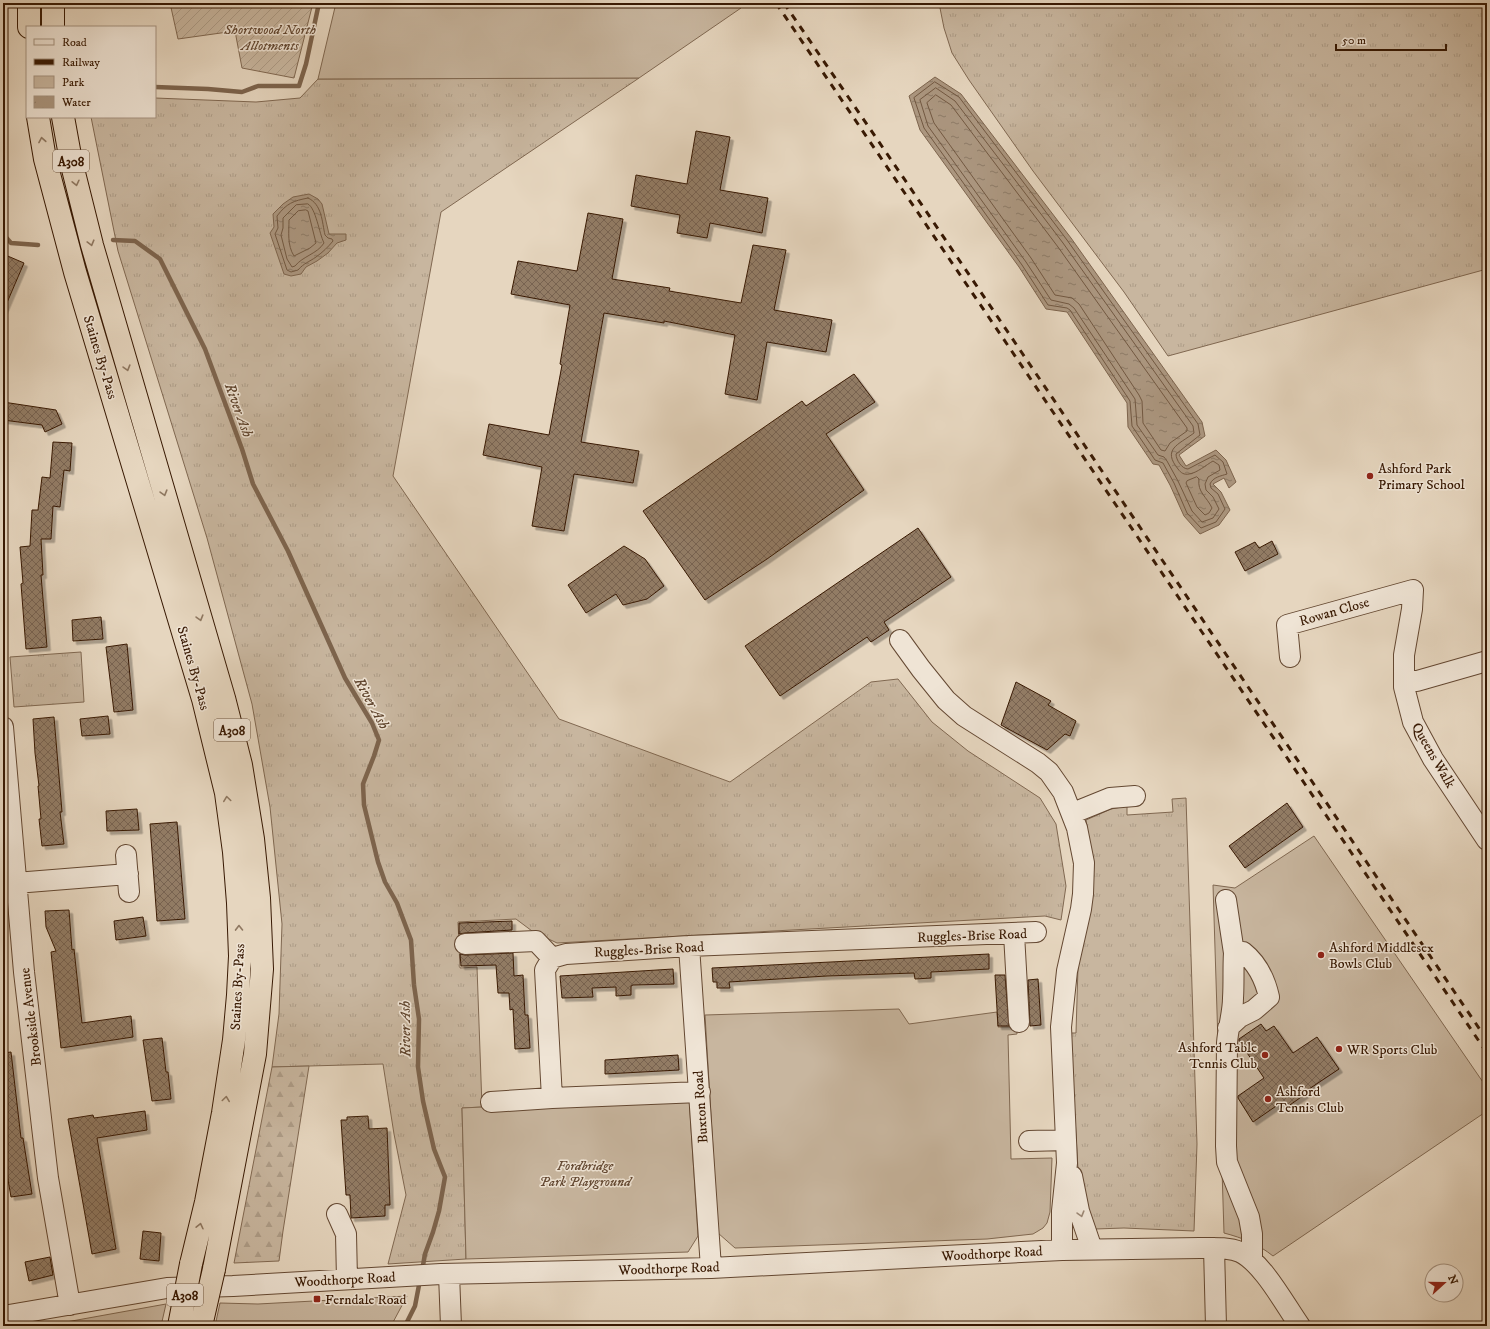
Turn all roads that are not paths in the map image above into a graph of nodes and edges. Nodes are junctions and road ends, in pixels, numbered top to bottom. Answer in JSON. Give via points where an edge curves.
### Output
{"nodes":[{"id":1,"x":29,"y":3,"type":"edge"},
{"id":2,"x":53,"y":3,"type":"edge"},
{"id":3,"x":29,"y":26,"type":"edge"},
{"id":4,"x":53,"y":26,"type":"edge"},
{"id":5,"x":38,"y":118,"type":"edge"},
{"id":6,"x":63,"y":118,"type":"edge"},
{"id":7,"x":1413,"y":590,"type":"joint"},
{"id":8,"x":900,"y":640,"type":"dead end"},
{"id":9,"x":1290,"y":657,"type":"dead end"},
{"id":10,"x":1487,"y":661,"type":"edge"},
{"id":11,"x":1404,"y":681,"type":"junction"},
{"id":12,"x":3,"y":727,"type":"edge"},
{"id":13,"x":1135,"y":796,"type":"dead end"},
{"id":14,"x":1073,"y":813,"type":"junction"},
{"id":15,"x":1487,"y":840,"type":"edge"},
{"id":16,"x":128,"y":874,"type":"dead end"},
{"id":17,"x":9,"y":884,"type":"edge"},
{"id":18,"x":1226,"y":900,"type":"dead end"},
{"id":19,"x":1036,"y":932,"type":"dead end"},
{"id":20,"x":1014,"y":934,"type":"junction"},
{"id":21,"x":465,"y":944,"type":"dead end"},
{"id":22,"x":689,"y":946,"type":"junction"},
{"id":23,"x":1234,"y":953,"type":"junction"},
{"id":24,"x":552,"y":958,"type":"junction"},
{"id":25,"x":1019,"y":1022,"type":"dead end"},
{"id":26,"x":1228,"y":1028,"type":"junction"},
{"id":27,"x":700,"y":1092,"type":"junction"},
{"id":28,"x":552,"y":1098,"type":"junction"},
{"id":29,"x":491,"y":1102,"type":"dead end"},
{"id":30,"x":1029,"y":1140,"type":"dead end"},
{"id":31,"x":1065,"y":1140,"type":"junction"},
{"id":32,"x":1067,"y":1163,"type":"junction"},
{"id":33,"x":337,"y":1214,"type":"dead end"},
{"id":34,"x":1214,"y":1248,"type":"junction"},
{"id":35,"x":1092,"y":1249,"type":"junction"},
{"id":36,"x":1062,"y":1250,"type":"junction"},
{"id":37,"x":1252,"y":1259,"type":"junction"},
{"id":38,"x":711,"y":1268,"type":"junction"},
{"id":39,"x":432,"y":1274,"type":"junction"},
{"id":40,"x":347,"y":1279,"type":"junction"},
{"id":41,"x":70,"y":1305,"type":"junction"},
{"id":42,"x":3,"y":1316,"type":"edge"},
{"id":43,"x":179,"y":1326,"type":"edge"},
{"id":44,"x":201,"y":1326,"type":"edge"},
{"id":45,"x":451,"y":1326,"type":"edge"},
{"id":46,"x":1216,"y":1326,"type":"edge"},
{"id":47,"x":1300,"y":1326,"type":"edge"}],
"edges":[{"from":1,"to":3,"type":"highway"},
{"from":2,"to":4,"type":"highway"},
{"from":43,"to":5,"type":"highway","name":"Staines By-Pass","number":"A308","one_way":true,"bridge":true,"via":[[224,1113],[234,1040],[240,956],[238,903],[228,808],[203,699],[74,272],[45,159]]},
{"from":6,"to":44,"type":"highway","name":"Staines By-Pass","number":"A308","one_way":true,"bridge":true,"via":[[92,245],[224,698],[241,765],[253,839],[262,969],[255,1054]]},
{"from":7,"to":9,"type":"street","name":"Rowan Close","via":[[1288,625]]},
{"from":7,"to":11,"type":"street","name":"Queens Walk","via":[[1404,655]]},
{"from":8,"to":14,"type":"street","via":[[946,700],[964,716],[1049,772]]},
{"from":10,"to":11,"type":"street","via":[[1417,681]]},
{"from":11,"to":15,"type":"street","name":"Queens Walk","via":[[1413,722],[1432,759]]},
{"from":12,"to":17,"type":"street","name":"Brookside Avenue"},
{"from":13,"to":14,"type":"street","via":[[1110,798]]},
{"from":14,"to":31,"type":"street","via":[[1084,863],[1084,879],[1081,910],[1067,971],[1062,1027]]},
{"from":16,"to":17,"type":"street"},
{"from":17,"to":41,"type":"street","name":"Brookside Avenue","via":[[24,972],[48,1178]]},
{"from":18,"to":23,"type":"street"},
{"from":19,"to":20,"type":"street","name":"Ruggles-Brise Road"},
{"from":20,"to":22,"type":"street","name":"Ruggles-Brise Road"},
{"from":20,"to":25,"type":"street"},
{"from":21,"to":24,"type":"street","via":[[536,942]]},
{"from":22,"to":24,"type":"street","name":"Ruggles-Brise Road","via":[[566,954]]},
{"from":22,"to":27,"type":"street","name":"Buxton Road"},
{"from":23,"to":26,"type":"street","via":[[1233,999]]},
{"from":23,"to":26,"type":"street","via":[[1243,952],[1251,958],[1261,973],[1268,997]]},
{"from":24,"to":28,"type":"street","via":[[545,970]]},
{"from":26,"to":37,"type":"street","via":[[1227,1162],[1249,1217]]},
{"from":27,"to":28,"type":"street"},
{"from":27,"to":38,"type":"street","name":"Buxton Road"},
{"from":28,"to":29,"type":"street"},
{"from":30,"to":31,"type":"street"},
{"from":31,"to":32,"type":"street"},
{"from":32,"to":35,"type":"street","one_way":true},
{"from":32,"to":36,"type":"street","via":[[1062,1211]]},
{"from":33,"to":40,"type":"street","via":[[346,1234]]},
{"from":34,"to":35,"type":"street","name":"Woodthorpe Road"},
{"from":34,"to":37,"type":"street","name":"Woodthorpe Road","via":[[1239,1252]]},
{"from":34,"to":46,"type":"street"},
{"from":35,"to":36,"type":"street","name":"Woodthorpe Road"},
{"from":36,"to":38,"type":"street","name":"Woodthorpe Road"},
{"from":37,"to":47,"type":"street","name":"Woodthorpe Road","via":[[1262,1269]]},
{"from":38,"to":39,"type":"street","name":"Woodthorpe Road"},
{"from":39,"to":40,"type":"street","name":"Woodthorpe Road"},
{"from":39,"to":45,"type":"street"},
{"from":40,"to":41,"type":"street","name":"Woodthorpe Road","via":[[167,1288]]},
{"from":41,"to":42,"type":"street","name":"Woodthorpe Road"}]}
